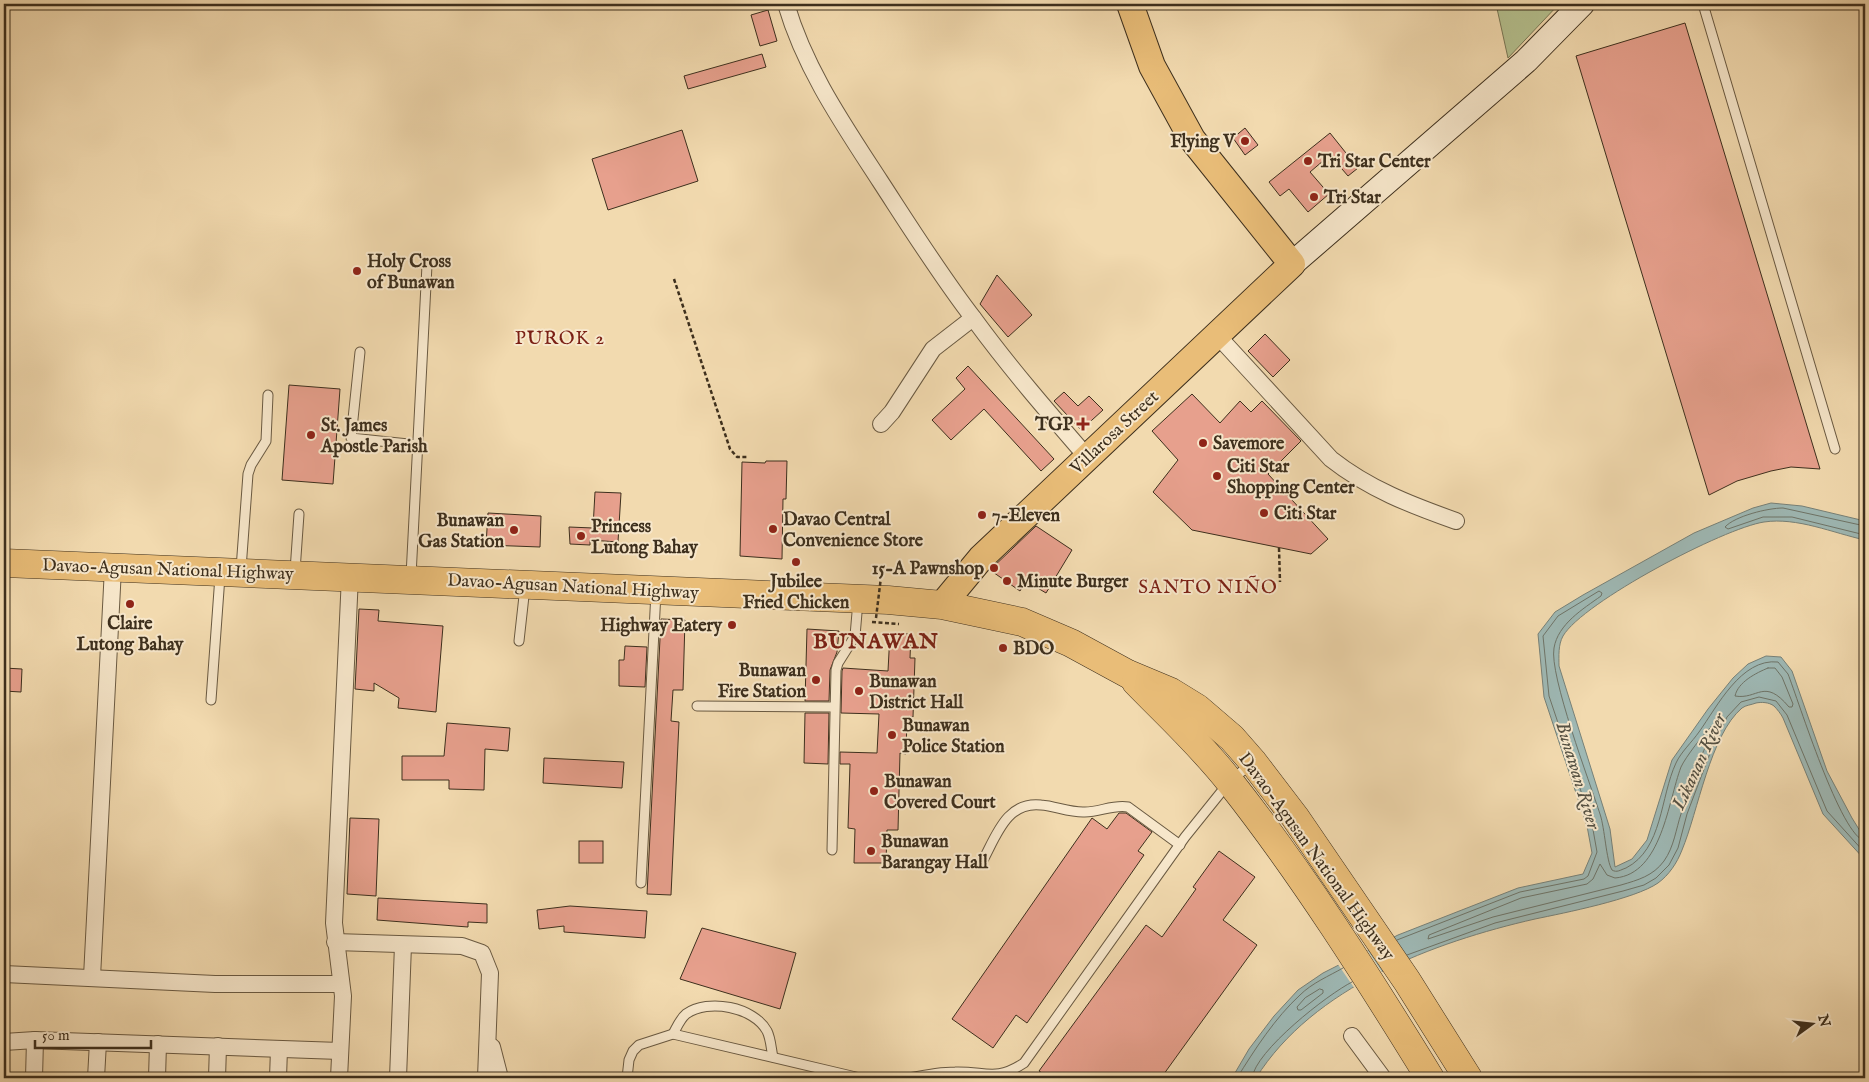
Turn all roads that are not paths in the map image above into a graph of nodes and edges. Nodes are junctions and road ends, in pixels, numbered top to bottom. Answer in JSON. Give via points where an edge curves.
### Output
{"nodes":[{"id":1,"x":786,"y":4,"type":"edge"},
{"id":2,"x":1130,"y":4,"type":"edge"},
{"id":3,"x":1582,"y":4,"type":"edge"},
{"id":4,"x":1703,"y":4,"type":"edge"},
{"id":5,"x":427,"y":264,"type":"dead end"},
{"id":6,"x":1292,"y":264,"type":"junction"},
{"id":7,"x":972,"y":318,"type":"junction"},
{"id":8,"x":1217,"y":335,"type":"junction"},
{"id":9,"x":360,"y":352,"type":"dead end"},
{"id":10,"x":268,"y":395,"type":"dead end"},
{"id":11,"x":880,"y":424,"type":"dead end"},
{"id":12,"x":418,"y":445,"type":"junction"},
{"id":13,"x":1834,"y":449,"type":"dead end"},
{"id":14,"x":1087,"y":457,"type":"junction"},
{"id":15,"x":299,"y":514,"type":"dead end"},
{"id":16,"x":1456,"y":522,"type":"dead end"},
{"id":17,"x":4,"y":563,"type":"edge"},
{"id":18,"x":113,"y":568,"type":"junction"},
{"id":19,"x":231,"y":572,"type":"junction"},
{"id":20,"x":295,"y":574,"type":"junction"},
{"id":21,"x":350,"y":576,"type":"junction"},
{"id":22,"x":411,"y":579,"type":"junction"},
{"id":23,"x":525,"y":584,"type":"junction"},
{"id":24,"x":656,"y":590,"type":"junction"},
{"id":25,"x":942,"y":605,"type":"junction"},
{"id":26,"x":858,"y":610,"type":"junction"},
{"id":27,"x":519,"y":642,"type":"dead end"},
{"id":28,"x":1128,"y":674,"type":"junction"},
{"id":29,"x":210,"y":700,"type":"dead end"},
{"id":30,"x":697,"y":706,"type":"dead end"},
{"id":31,"x":834,"y":707,"type":"junction"},
{"id":32,"x":1253,"y":762,"type":"junction"},
{"id":33,"x":1230,"y":782,"type":"junction"},
{"id":34,"x":1180,"y":845,"type":"junction"},
{"id":35,"x":832,"y":850,"type":"dead end"},
{"id":36,"x":982,"y":862,"type":"dead end"},
{"id":37,"x":641,"y":883,"type":"dead end"},
{"id":38,"x":335,"y":942,"type":"junction"},
{"id":39,"x":403,"y":944,"type":"junction"},
{"id":40,"x":4,"y":974,"type":"edge"},
{"id":41,"x":92,"y":977,"type":"junction"},
{"id":42,"x":341,"y":984,"type":"junction"},
{"id":43,"x":488,"y":1031,"type":"junction"},
{"id":44,"x":673,"y":1034,"type":"junction"},
{"id":45,"x":1352,"y":1036,"type":"dead end"},
{"id":46,"x":35,"y":1040,"type":"junction"},
{"id":47,"x":4,"y":1042,"type":"edge"},
{"id":48,"x":98,"y":1042,"type":"junction"},
{"id":49,"x":158,"y":1044,"type":"junction"},
{"id":50,"x":218,"y":1046,"type":"junction"},
{"id":51,"x":280,"y":1049,"type":"junction"},
{"id":52,"x":340,"y":1051,"type":"junction"},
{"id":53,"x":773,"y":1058,"type":"junction"},
{"id":54,"x":34,"y":1078,"type":"edge"},
{"id":55,"x":96,"y":1078,"type":"edge"},
{"id":56,"x":157,"y":1078,"type":"edge"},
{"id":57,"x":217,"y":1078,"type":"edge"},
{"id":58,"x":278,"y":1078,"type":"edge"},
{"id":59,"x":339,"y":1078,"type":"edge"},
{"id":60,"x":398,"y":1078,"type":"edge"},
{"id":61,"x":486,"y":1078,"type":"edge"},
{"id":62,"x":500,"y":1078,"type":"edge"},
{"id":63,"x":628,"y":1078,"type":"edge"},
{"id":64,"x":860,"y":1078,"type":"edge"},
{"id":65,"x":909,"y":1078,"type":"edge"},
{"id":66,"x":1382,"y":1078,"type":"edge"},
{"id":67,"x":1430,"y":1078,"type":"edge"},
{"id":68,"x":1468,"y":1078,"type":"edge"}],
"edges":[{"from":1,"to":7,"type":"street","via":[[798,41],[818,84]]},
{"from":2,"to":6,"type":"main road","via":[[1152,66],[1192,139]]},
{"from":3,"to":6,"type":"main road","via":[[1526,61]]},
{"from":4,"to":13,"type":"lane"},
{"from":5,"to":12,"type":"lane"},
{"from":6,"to":8,"type":"main road","name":"Villarosa Street"},
{"from":7,"to":11,"type":"street","via":[[933,349],[892,412]]},
{"from":7,"to":14,"type":"street"},
{"from":8,"to":14,"type":"main road","name":"Villarosa Street"},
{"from":8,"to":16,"type":"street","via":[[1325,453],[1349,473],[1405,503]]},
{"from":9,"to":12,"type":"lane","via":[[351,438]]},
{"from":10,"to":19,"type":"lane","via":[[266,441],[248,474]]},
{"from":12,"to":22,"type":"lane"},
{"from":14,"to":25,"type":"main road","name":"Villarosa Street","via":[[981,558]]},
{"from":15,"to":20,"type":"lane"},
{"from":17,"to":18,"type":"highway","name":"Davao-Agusan National Highway"},
{"from":18,"to":19,"type":"highway","name":"Davao-Agusan National Highway"},
{"from":18,"to":41,"type":"street"},
{"from":19,"to":20,"type":"highway","name":"Davao-Agusan National Highway"},
{"from":19,"to":29,"type":"lane"},
{"from":20,"to":21,"type":"highway","name":"Davao-Agusan National Highway"},
{"from":21,"to":22,"type":"highway","name":"Davao-Agusan National Highway"},
{"from":21,"to":38,"type":"street"},
{"from":22,"to":23,"type":"highway","name":"Davao-Agusan National Highway"},
{"from":23,"to":24,"type":"highway","name":"Davao-Agusan National Highway"},
{"from":23,"to":27,"type":"lane"},
{"from":24,"to":26,"type":"highway","name":"Davao-Agusan National Highway"},
{"from":24,"to":37,"type":"lane"},
{"from":25,"to":26,"type":"highway","name":"Davao-Agusan National Highway"},
{"from":25,"to":28,"type":"highway","name":"Davao-Agusan National Highway","via":[[999,616],[1045,631]]},
{"from":26,"to":31,"type":"lane","via":[[855,636],[836,670]]},
{"from":28,"to":32,"type":"highway","name":"Davao-Agusan National Highway","via":[[1171,692],[1197,708],[1232,738]]},
{"from":28,"to":33,"type":"highway","name":"Davao-Agusan National Highway"},
{"from":30,"to":31,"type":"lane"},
{"from":31,"to":35,"type":"lane"},
{"from":32,"to":33,"type":"lane"},
{"from":32,"to":68,"type":"highway","name":"Davao-Agusan National Highway","via":[[1346,891]]},
{"from":33,"to":34,"type":"lane"},
{"from":33,"to":67,"type":"highway","name":"Davao-Agusan National Highway","via":[[1322,911]]},
{"from":34,"to":36,"type":"lane","via":[[1121,806],[1085,812],[1031,805],[1012,811],[1005,819]]},
{"from":34,"to":65,"type":"lane","via":[[1024,1064],[1007,1076],[998,1078],[956,1072]]},
{"from":38,"to":39,"type":"street"},
{"from":38,"to":42,"type":"street"},
{"from":39,"to":43,"type":"street","via":[[462,946],[482,953],[490,973]]},
{"from":39,"to":60,"type":"street"},
{"from":40,"to":41,"type":"street"},
{"from":41,"to":42,"type":"street","via":[[215,984]]},
{"from":42,"to":52,"type":"street"},
{"from":43,"to":61,"type":"street"},
{"from":43,"to":62,"type":"street"},
{"from":44,"to":53,"type":"lane"},
{"from":44,"to":53,"type":"lane","via":[[680,1021],[694,1010],[730,1008],[758,1020],[767,1031]]},
{"from":44,"to":63,"type":"lane","via":[[639,1045],[629,1060]]},
{"from":45,"to":66,"type":"street"},
{"from":46,"to":47,"type":"street"},
{"from":46,"to":48,"type":"street"},
{"from":46,"to":54,"type":"street"},
{"from":48,"to":49,"type":"street"},
{"from":48,"to":55,"type":"street"},
{"from":49,"to":50,"type":"street"},
{"from":49,"to":56,"type":"street"},
{"from":50,"to":51,"type":"street"},
{"from":50,"to":57,"type":"street"},
{"from":51,"to":52,"type":"street"},
{"from":51,"to":58,"type":"street"},
{"from":52,"to":59,"type":"street"},
{"from":53,"to":64,"type":"lane"}]}
